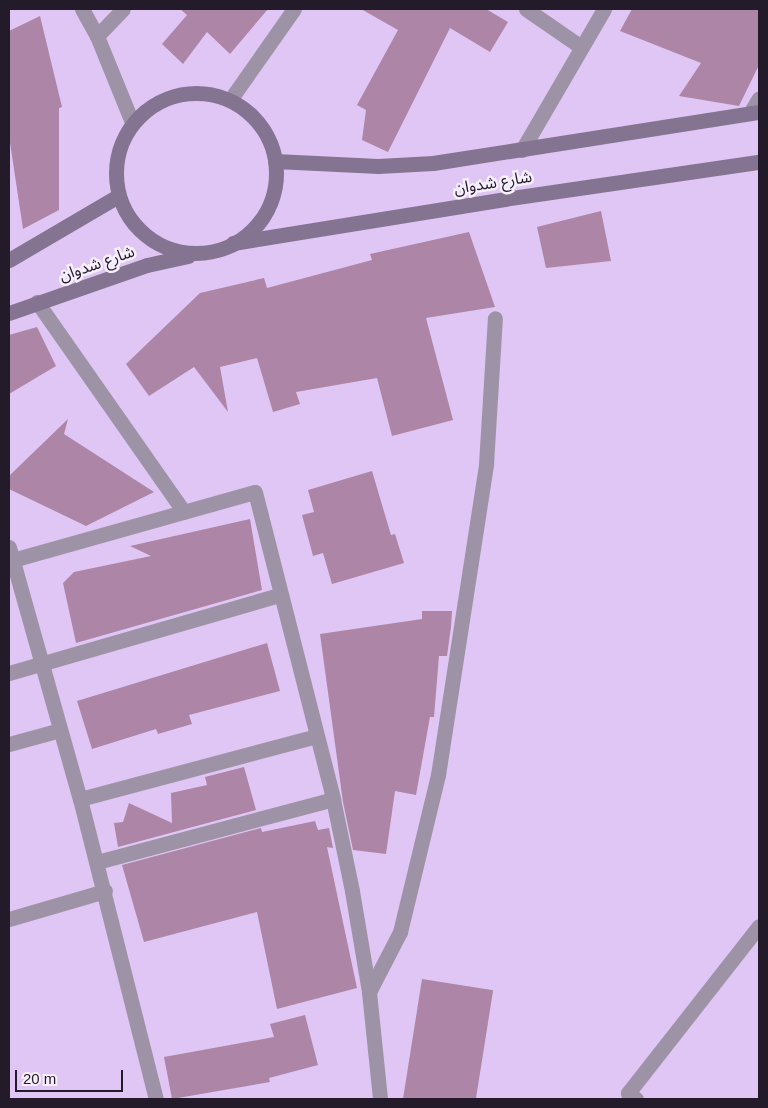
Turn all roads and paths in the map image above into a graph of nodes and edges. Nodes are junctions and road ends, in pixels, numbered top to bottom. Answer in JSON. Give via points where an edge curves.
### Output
{"nodes":[{"id":1,"x":82,"y":9,"type":"edge"},
{"id":2,"x":123,"y":9,"type":"edge"},
{"id":3,"x":294,"y":9,"type":"edge"},
{"id":4,"x":526,"y":9,"type":"edge"},
{"id":5,"x":604,"y":9,"type":"edge"},
{"id":6,"x":97,"y":36,"type":"junction"},
{"id":7,"x":582,"y":47,"type":"junction"},
{"id":8,"x":759,"y":98,"type":"edge"},
{"id":9,"x":230,"y":100,"type":"junction"},
{"id":10,"x":755,"y":112,"type":"edge"},
{"id":11,"x":132,"y":122,"type":"junction"},
{"id":12,"x":522,"y":150,"type":"junction"},
{"id":13,"x":275,"y":161,"type":"junction"},
{"id":14,"x":759,"y":162,"type":"edge"},
{"id":15,"x":118,"y":196,"type":"junction"},
{"id":16,"x":233,"y":243,"type":"junction"},
{"id":17,"x":198,"y":254,"type":"junction"},
{"id":18,"x":9,"y":260,"type":"edge"},
{"id":19,"x":37,"y":302,"type":"junction"},
{"id":20,"x":9,"y":313,"type":"edge"},
{"id":21,"x":495,"y":318,"type":"dead end"},
{"id":22,"x":184,"y":512,"type":"junction"},
{"id":23,"x":10,"y":556,"type":"edge"},
{"id":24,"x":280,"y":595,"type":"junction"},
{"id":25,"x":42,"y":663,"type":"junction"},
{"id":26,"x":9,"y":673,"type":"edge"},
{"id":27,"x":60,"y":730,"type":"junction"},
{"id":28,"x":316,"y":736,"type":"junction"},
{"id":29,"x":9,"y":744,"type":"edge"},
{"id":30,"x":80,"y":799,"type":"junction"},
{"id":31,"x":333,"y":799,"type":"junction"},
{"id":32,"x":97,"y":862,"type":"junction"},
{"id":33,"x":105,"y":891,"type":"junction"},
{"id":34,"x":9,"y":918,"type":"edge"},
{"id":35,"x":759,"y":926,"type":"edge"},
{"id":36,"x":368,"y":992,"type":"junction"},
{"id":37,"x":628,"y":1097,"type":"edge"},
{"id":38,"x":156,"y":1099,"type":"edge"},
{"id":39,"x":380,"y":1099,"type":"edge"}],
"edges":[{"from":1,"to":6,"type":"street"},
{"from":2,"to":6,"type":"street"},
{"from":3,"to":9,"type":"street"},
{"from":4,"to":7,"type":"street"},
{"from":5,"to":7,"type":"street"},
{"from":6,"to":11,"type":"street"},
{"from":7,"to":12,"type":"street"},
{"from":8,"to":10,"type":"street"},
{"from":9,"to":11,"type":"main road","via":[[204,94],[178,95],[154,105]]},
{"from":9,"to":13,"type":"main road","via":[[251,115],[262,129]]},
{"from":10,"to":12,"type":"main road","name":"شارع شدوان"},
{"from":11,"to":15,"type":"main road","via":[[121,144],[115,170]]},
{"from":12,"to":13,"type":"main road","name":"شارع شدوان","via":[[434,163],[378,166]]},
{"from":13,"to":16,"type":"main road","via":[[275,188],[265,214],[247,235]]},
{"from":14,"to":16,"type":"main road","name":"شارع شدوان"},
{"from":15,"to":17,"type":"main road","via":[[130,219],[148,238],[172,250]]},
{"from":15,"to":18,"type":"main road"},
{"from":16,"to":17,"type":"main road"},
{"from":17,"to":19,"type":"main road","name":"شارع شدوان","via":[[147,265]]},
{"from":19,"to":20,"type":"main road","name":"شارع شدوان"},
{"from":19,"to":22,"type":"street"},
{"from":21,"to":36,"type":"street","via":[[486,464],[438,775],[400,932]]},
{"from":22,"to":23,"type":"street"},
{"from":22,"to":24,"type":"street","via":[[255,492]]},
{"from":23,"to":25,"type":"street"},
{"from":24,"to":25,"type":"street"},
{"from":24,"to":28,"type":"street"},
{"from":25,"to":26,"type":"street"},
{"from":25,"to":27,"type":"street"},
{"from":27,"to":29,"type":"street"},
{"from":27,"to":30,"type":"street"},
{"from":28,"to":30,"type":"street"},
{"from":28,"to":31,"type":"street"},
{"from":30,"to":32,"type":"street"},
{"from":31,"to":32,"type":"street"},
{"from":31,"to":36,"type":"street"},
{"from":32,"to":33,"type":"street"},
{"from":33,"to":34,"type":"street"},
{"from":33,"to":38,"type":"street"},
{"from":35,"to":37,"type":"street"},
{"from":36,"to":39,"type":"street"}]}
